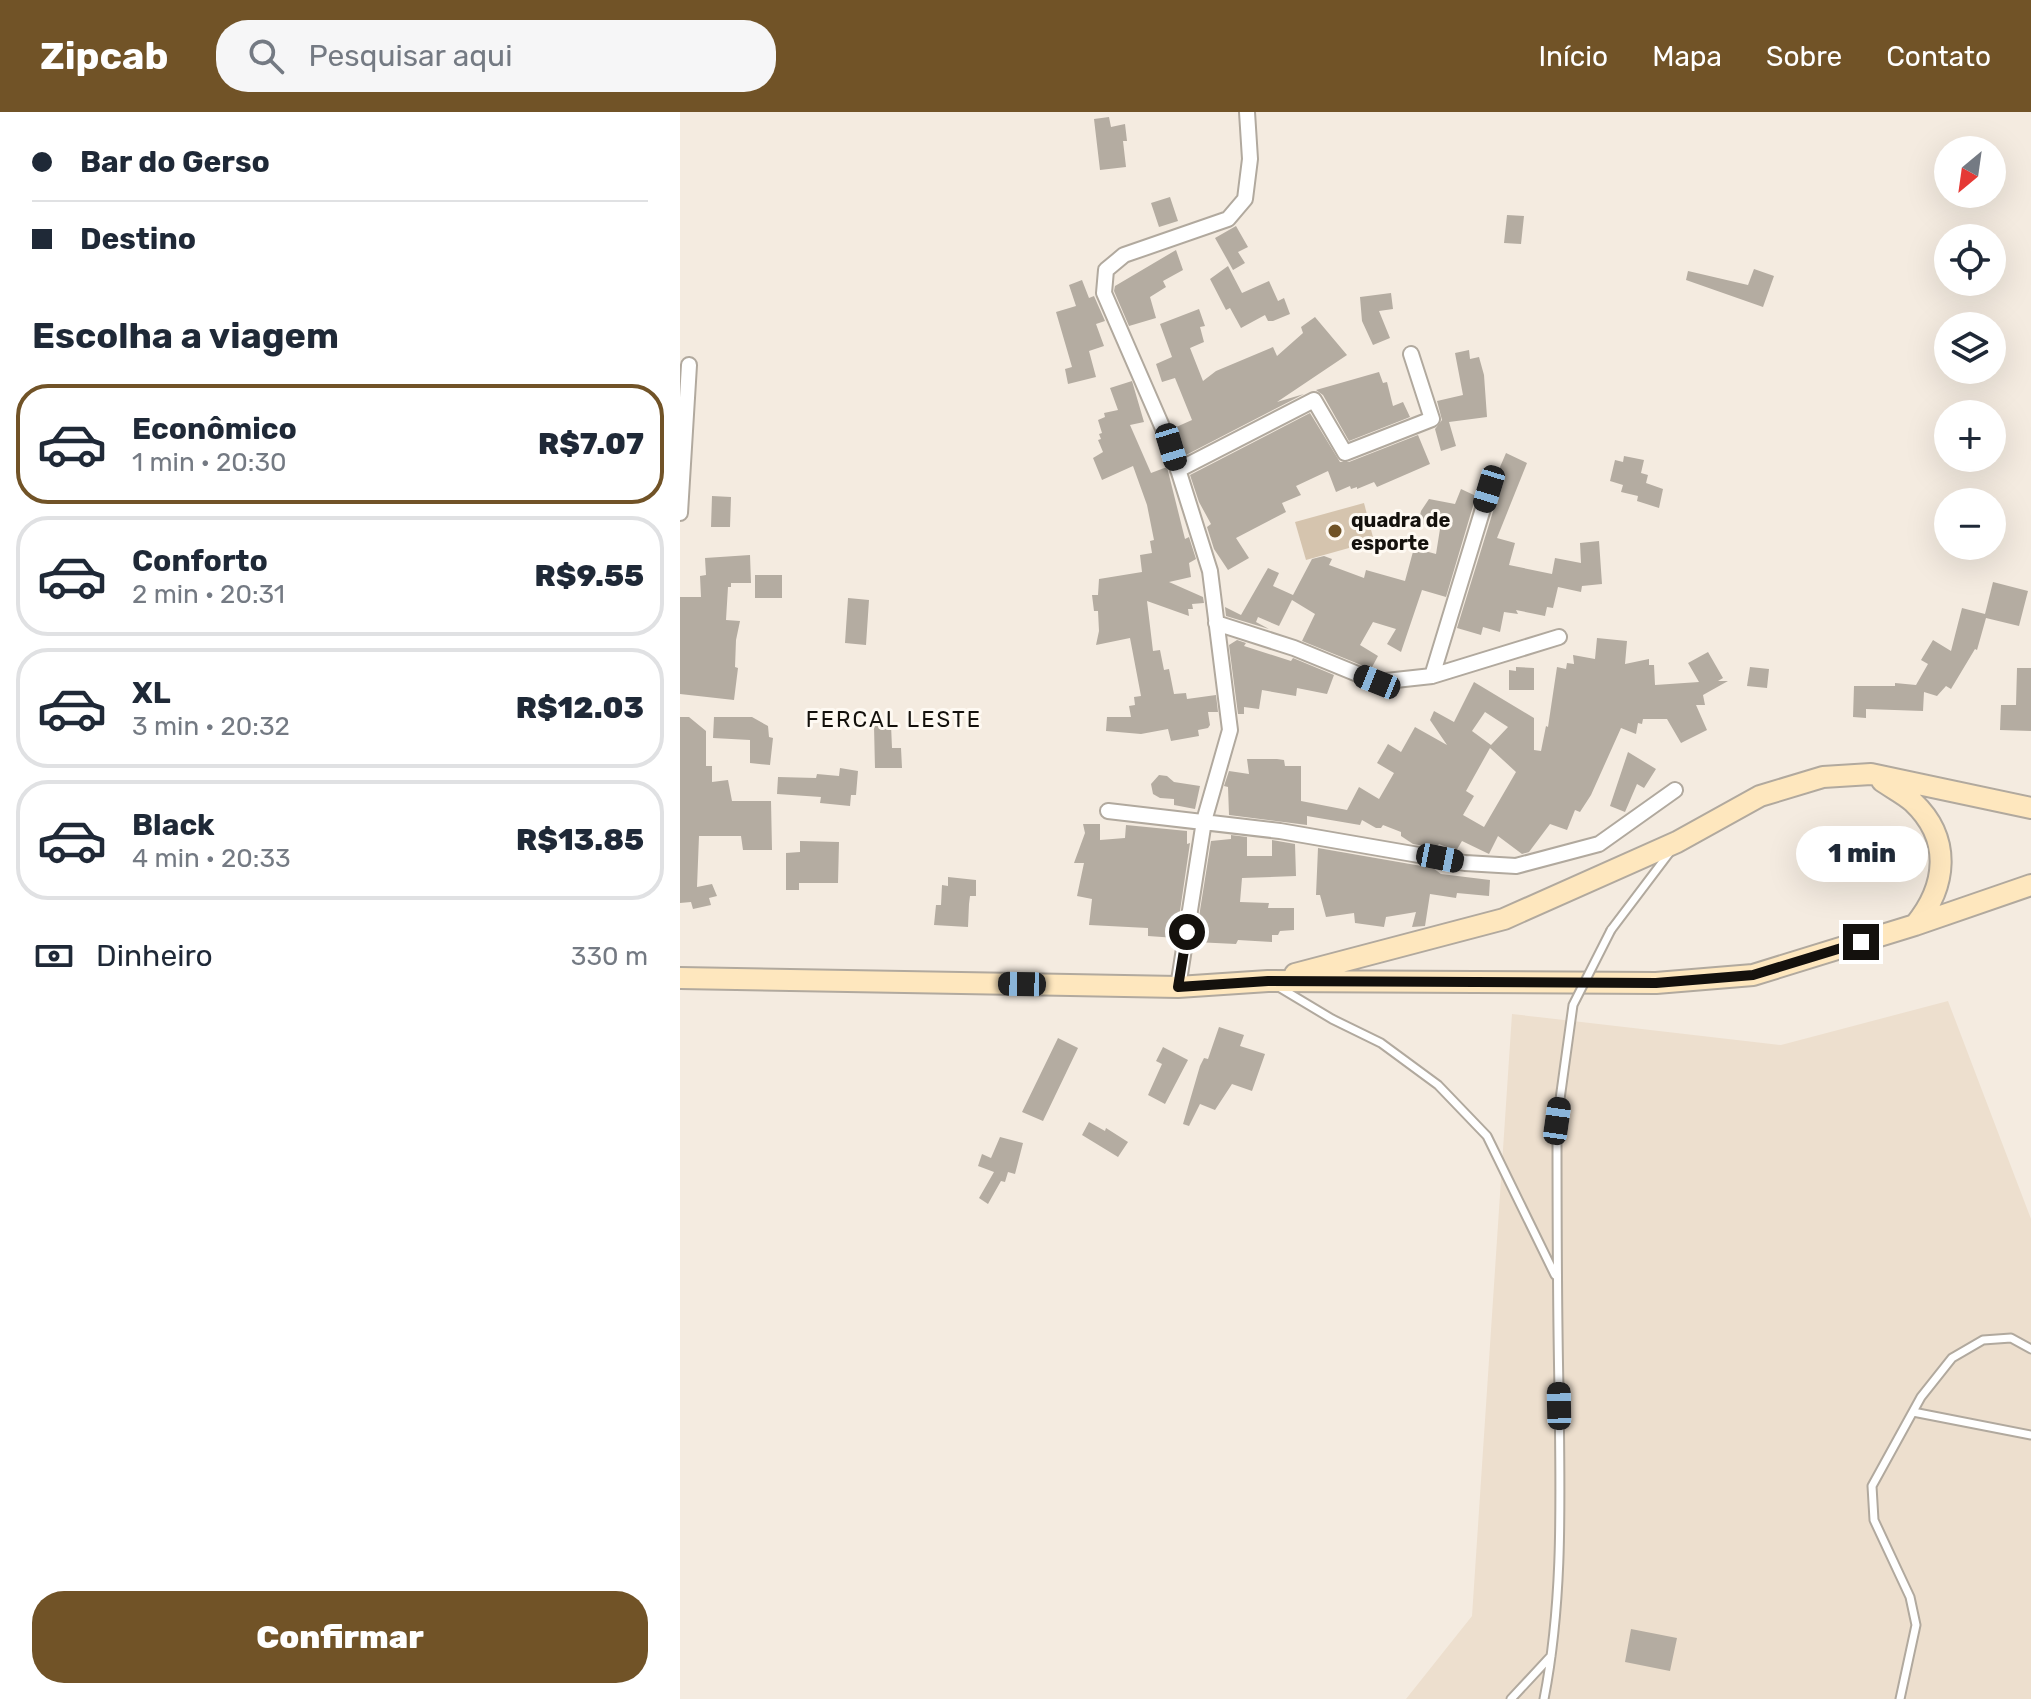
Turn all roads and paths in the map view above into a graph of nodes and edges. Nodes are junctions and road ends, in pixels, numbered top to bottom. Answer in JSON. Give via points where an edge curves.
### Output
{"nodes":[{"id":1,"x":1247,"y":112,"type":"edge"},
{"id":2,"x":1411,"y":354,"type":"dead end"},
{"id":3,"x":689,"y":365,"type":"dead end"},
{"id":4,"x":1178,"y":470,"type":"junction"},
{"id":5,"x":1489,"y":489,"type":"dead end"},
{"id":6,"x":680,"y":513,"type":"edge"},
{"id":7,"x":1216,"y":623,"type":"junction"},
{"id":8,"x":1559,"y":637,"type":"dead end"},
{"id":9,"x":1432,"y":676,"type":"junction"},
{"id":10,"x":1871,"y":774,"type":"junction"},
{"id":11,"x":1675,"y":790,"type":"dead end"},
{"id":12,"x":2031,"y":808,"type":"edge"},
{"id":13,"x":1108,"y":811,"type":"dead end"},
{"id":14,"x":1204,"y":821,"type":"junction"},
{"id":15,"x":1677,"y":842,"type":"junction"},
{"id":16,"x":2031,"y":885,"type":"edge"},
{"id":17,"x":1915,"y":925,"type":"junction"},
{"id":18,"x":680,"y":978,"type":"edge"},
{"id":19,"x":1268,"y":981,"type":"junction"},
{"id":20,"x":1178,"y":987,"type":"junction"},
{"id":21,"x":1557,"y":1280,"type":"junction"},
{"id":22,"x":2031,"y":1349,"type":"edge"},
{"id":23,"x":1913,"y":1412,"type":"junction"},
{"id":24,"x":2031,"y":1435,"type":"edge"},
{"id":25,"x":1553,"y":1654,"type":"junction"},
{"id":26,"x":1511,"y":1699,"type":"edge"},
{"id":27,"x":1544,"y":1699,"type":"edge"},
{"id":28,"x":1900,"y":1699,"type":"edge"}],
"edges":[{"from":1,"to":4,"type":"street","via":[[1250,159],[1245,199],[1237,209],[1228,219],[1124,255],[1106,270],[1104,293]]},
{"from":2,"to":4,"type":"street","via":[[1432,419],[1345,453],[1314,400]]},
{"from":3,"to":6,"type":"street"},
{"from":4,"to":7,"type":"street","via":[[1210,571]]},
{"from":5,"to":9,"type":"street"},
{"from":7,"to":9,"type":"street","via":[[1377,682]]},
{"from":7,"to":14,"type":"street","via":[[1230,730]]},
{"from":8,"to":9,"type":"street"},
{"from":10,"to":12,"type":"main road"},
{"from":10,"to":15,"type":"main road","via":[[1823,777],[1760,796]]},
{"from":10,"to":17,"type":"main road","via":[[1914,803],[1939,836],[1942,871],[1927,910]]},
{"from":11,"to":14,"type":"street","via":[[1599,844],[1516,866],[1465,863]]},
{"from":13,"to":14,"type":"street"},
{"from":14,"to":20,"type":"street"},
{"from":15,"to":19,"type":"main road","via":[[1504,919]]},
{"from":15,"to":21,"type":"lane","bridge":true,"via":[[1611,930],[1573,1005],[1557,1121]]},
{"from":16,"to":17,"type":"main road"},
{"from":17,"to":19,"type":"main road","via":[[1753,975],[1656,983]]},
{"from":18,"to":20,"type":"main road"},
{"from":19,"to":20,"type":"main road"},
{"from":19,"to":21,"type":"lane","via":[[1381,1043],[1448,1095],[1487,1136]]},
{"from":21,"to":25,"type":"lane","via":[[1561,1532]]},
{"from":22,"to":23,"type":"lane","via":[[2011,1338],[1983,1340],[1952,1358]]},
{"from":23,"to":24,"type":"lane"},
{"from":23,"to":28,"type":"lane","via":[[1872,1486],[1874,1520],[1910,1597],[1916,1625]]},
{"from":25,"to":26,"type":"lane"},
{"from":25,"to":27,"type":"lane"}]}
